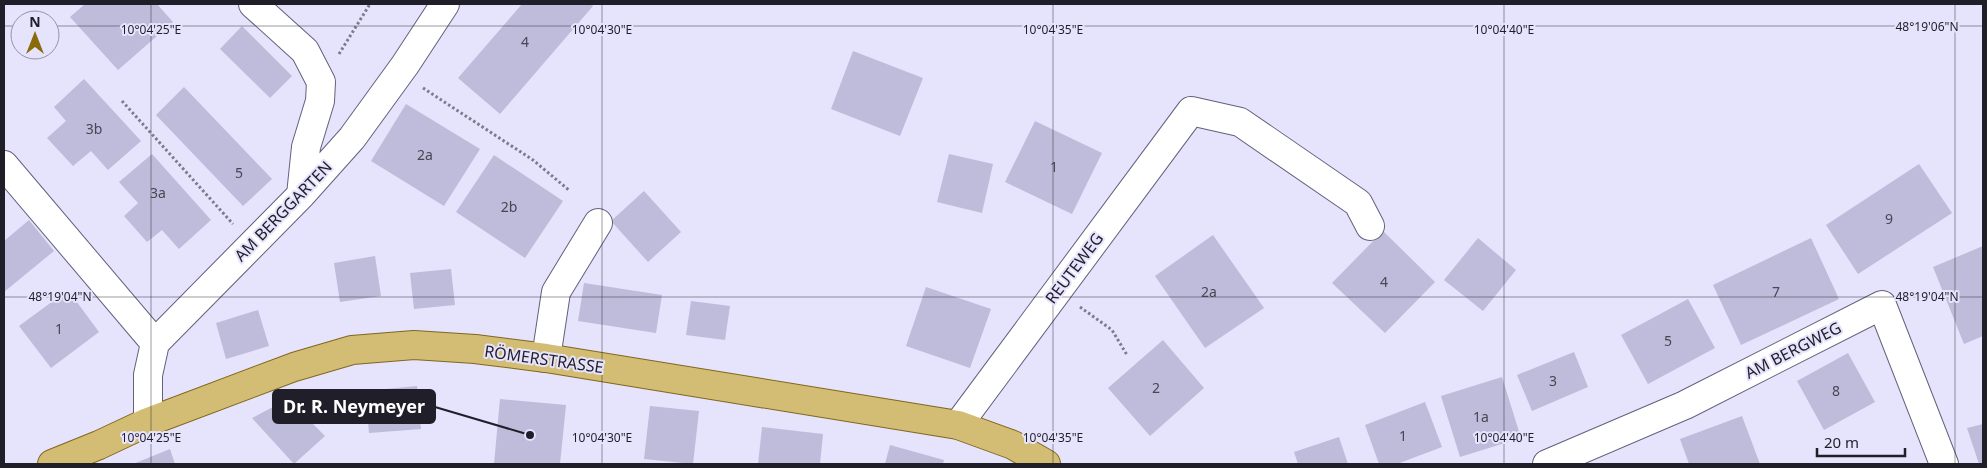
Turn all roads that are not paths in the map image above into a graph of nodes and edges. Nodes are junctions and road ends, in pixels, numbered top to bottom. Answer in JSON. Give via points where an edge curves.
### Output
{"nodes":[{"id":1,"x":253,"y":4,"type":"edge"},
{"id":2,"x":444,"y":4,"type":"edge"},
{"id":3,"x":4,"y":165,"type":"edge"},
{"id":4,"x":301,"y":195,"type":"junction"},
{"id":5,"x":598,"y":223,"type":"dead end"},
{"id":6,"x":1370,"y":226,"type":"dead end"},
{"id":7,"x":155,"y":343,"type":"junction"},
{"id":8,"x":546,"y":358,"type":"junction"},
{"id":9,"x":148,"y":422,"type":"junction"},
{"id":10,"x":958,"y":425,"type":"junction"},
{"id":11,"x":52,"y":464,"type":"edge"},
{"id":12,"x":1046,"y":464,"type":"edge"},
{"id":13,"x":1547,"y":464,"type":"edge"},
{"id":14,"x":1944,"y":464,"type":"edge"}],
"edges":[{"from":1,"to":4,"type":"street","via":[[305,52],[322,82],[320,101],[306,147]]},
{"from":2,"to":4,"type":"street","name":"AM BERGGARTEN","via":[[352,138]]},
{"from":3,"to":7,"type":"street"},
{"from":4,"to":7,"type":"street","name":"AM BERGGARTEN"},
{"from":5,"to":8,"type":"street","via":[[556,292]]},
{"from":6,"to":10,"type":"street","name":"REUTEWEG","via":[[1358,203],[1240,122],[1191,111]]},
{"from":7,"to":9,"type":"street","via":[[148,375]]},
{"from":8,"to":9,"type":"main road","name":"RÖMERSTRASSE","via":[[414,345],[352,350],[294,367]]},
{"from":8,"to":10,"type":"main road","name":"RÖMERSTRASSE"},
{"from":9,"to":11,"type":"main road","name":"RÖMERSTRASSE"},
{"from":10,"to":12,"type":"main road","name":"RÖMERSTRASSE","via":[[1012,445]]},
{"from":13,"to":14,"type":"street","name":"AM BERGWEG","via":[[1685,405],[1882,305]]}]}
